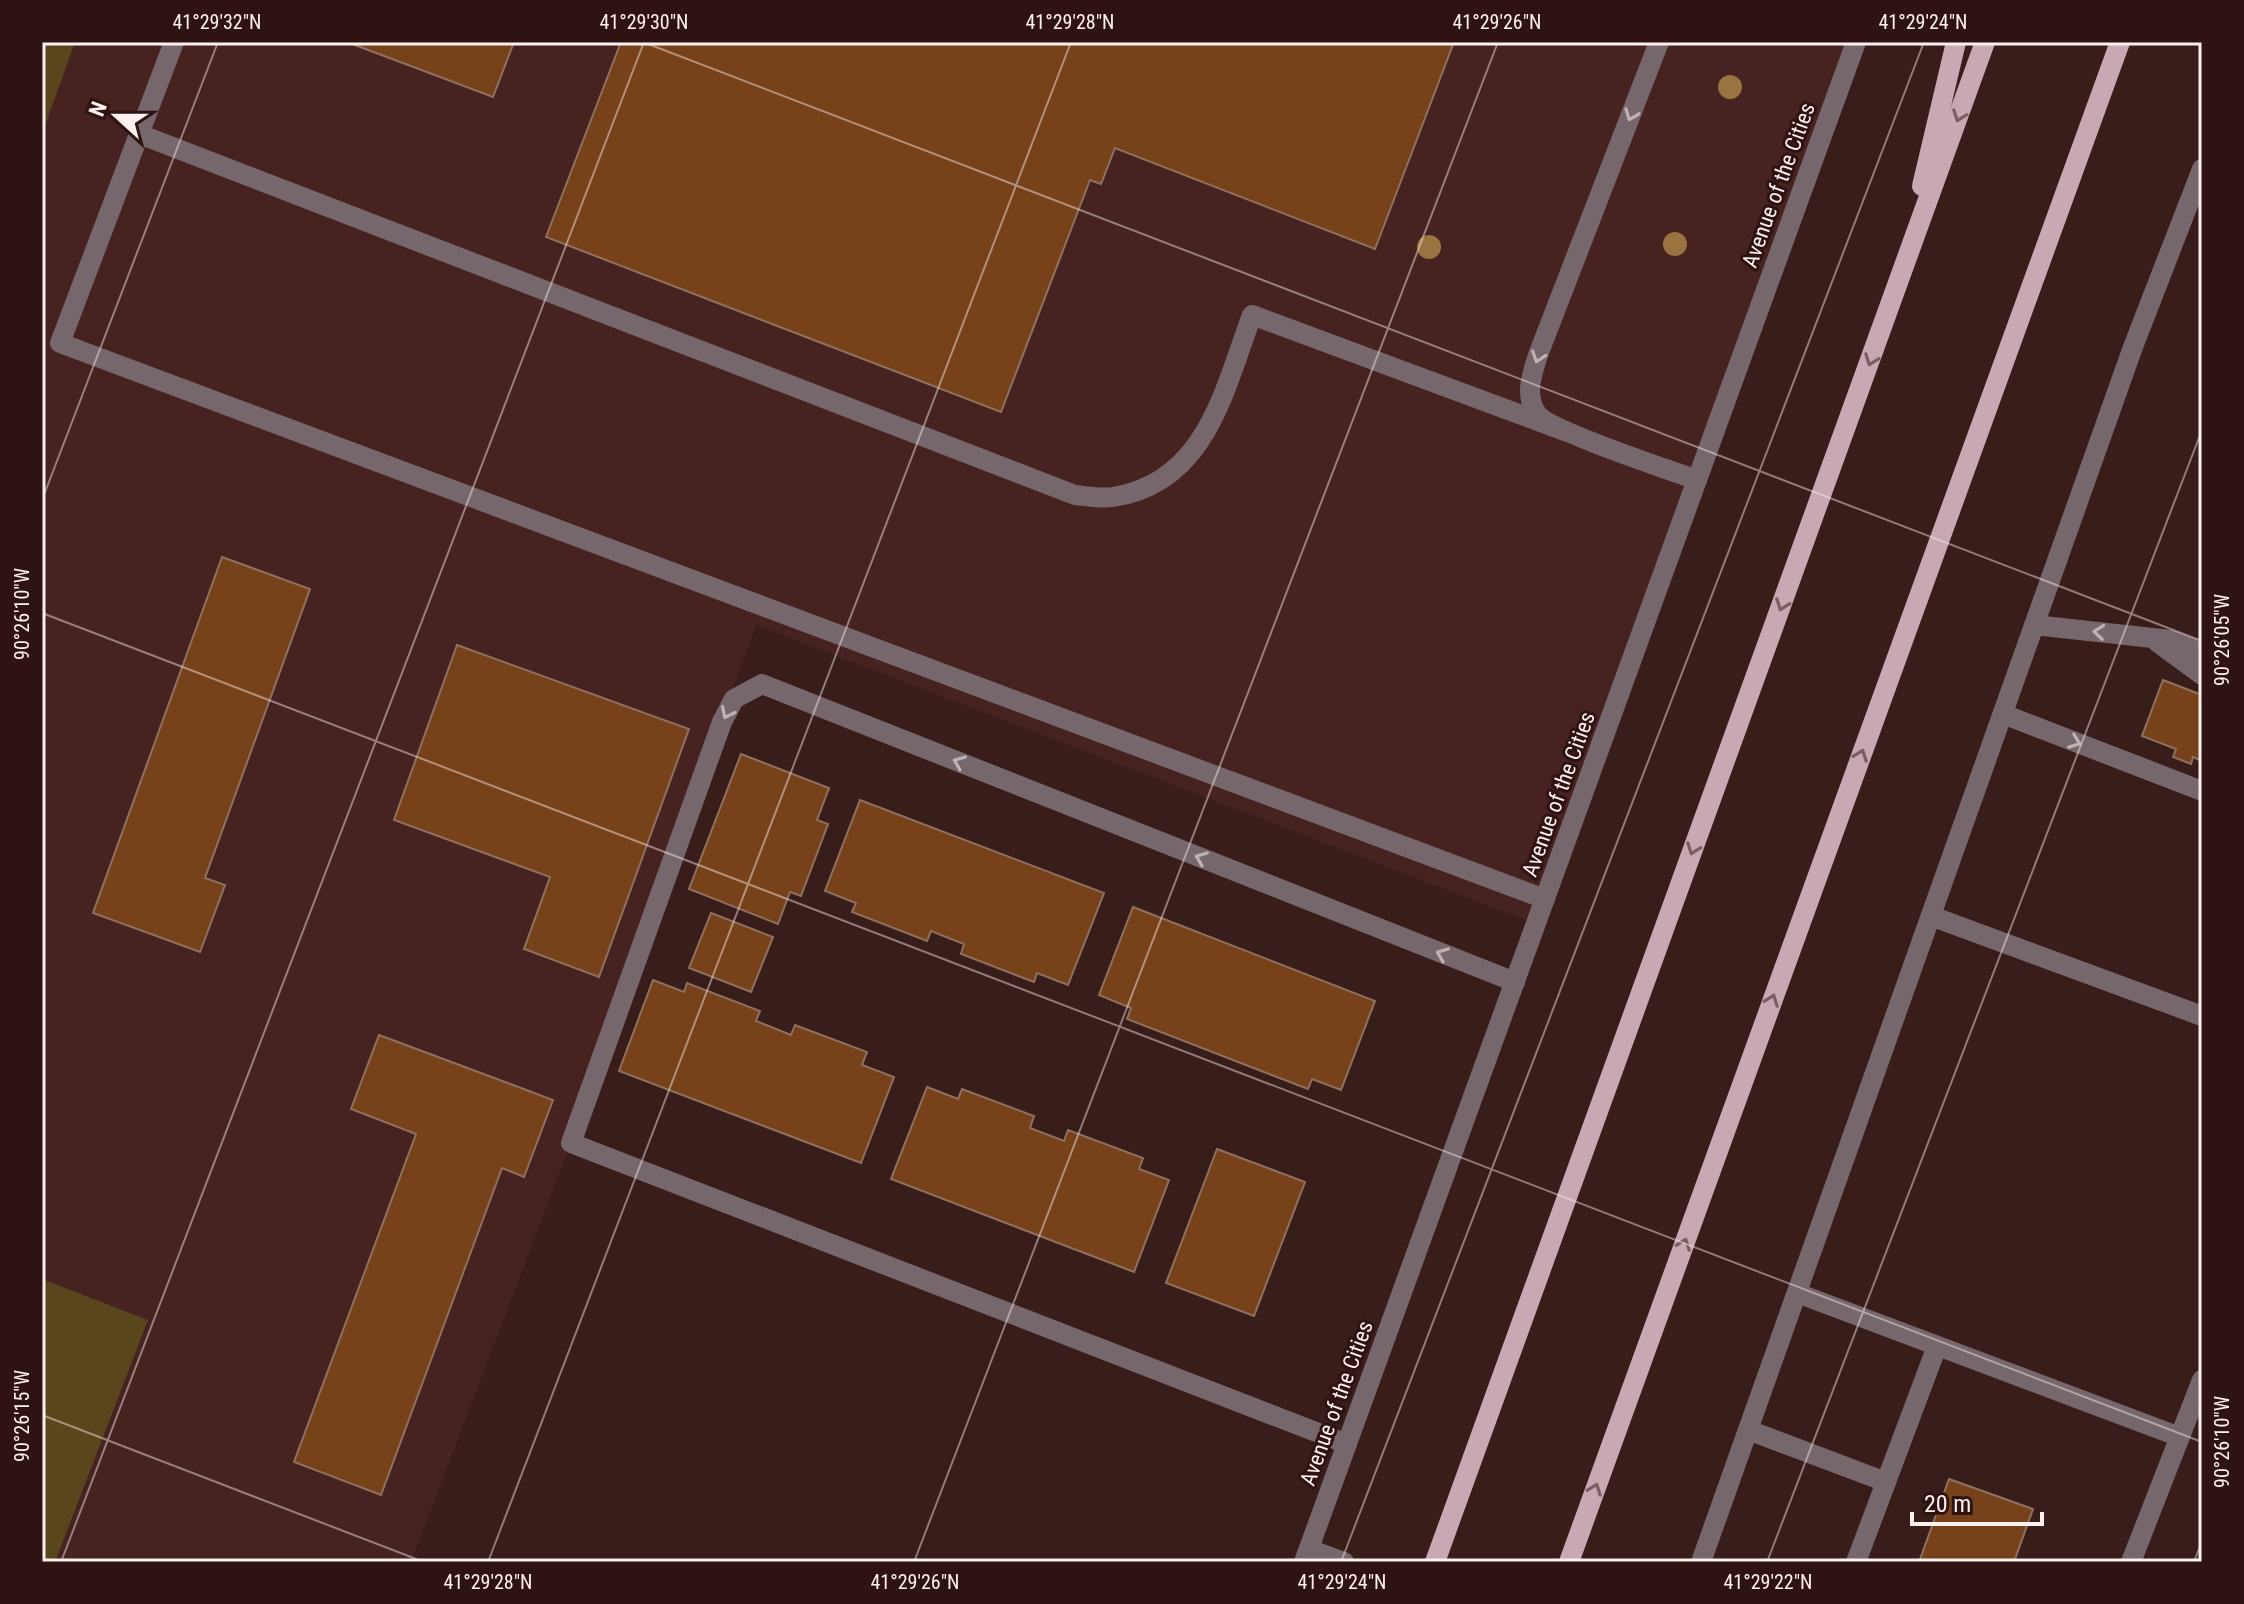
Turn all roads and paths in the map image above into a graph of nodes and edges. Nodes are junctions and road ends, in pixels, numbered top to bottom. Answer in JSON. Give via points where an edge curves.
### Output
{"nodes":[{"id":1,"x":174,"y":42,"type":"edge"},
{"id":2,"x":1659,"y":42,"type":"edge"},
{"id":3,"x":1856,"y":42,"type":"edge"},
{"id":4,"x":1956,"y":42,"type":"edge"},
{"id":5,"x":1985,"y":42,"type":"edge"},
{"id":6,"x":2120,"y":42,"type":"edge"},
{"id":7,"x":139,"y":134,"type":"junction"},
{"id":8,"x":2202,"y":169,"type":"edge"},
{"id":9,"x":1898,"y":287,"type":"junction"},
{"id":10,"x":1565,"y":431,"type":"junction"},
{"id":11,"x":1697,"y":480,"type":"junction"},
{"id":12,"x":2034,"y":625,"type":"junction"},
{"id":13,"x":2152,"y":638,"type":"junction"},
{"id":14,"x":2202,"y":652,"type":"edge"},
{"id":15,"x":2202,"y":675,"type":"edge"},
{"id":16,"x":2003,"y":714,"type":"junction"},
{"id":17,"x":2202,"y":791,"type":"edge"},
{"id":18,"x":1545,"y":899,"type":"junction"},
{"id":19,"x":1931,"y":916,"type":"junction"},
{"id":20,"x":1515,"y":982,"type":"junction"},
{"id":21,"x":2202,"y":1016,"type":"edge"},
{"id":22,"x":1797,"y":1293,"type":"junction"},
{"id":23,"x":1937,"y":1346,"type":"junction"},
{"id":24,"x":2202,"y":1380,"type":"edge"},
{"id":25,"x":1748,"y":1430,"type":"junction"},
{"id":26,"x":2180,"y":1437,"type":"junction"},
{"id":27,"x":1347,"y":1444,"type":"junction"},
{"id":28,"x":1886,"y":1482,"type":"junction"},
{"id":29,"x":1306,"y":1555,"type":"edge"},
{"id":30,"x":1344,"y":1562,"type":"edge"},
{"id":31,"x":1435,"y":1562,"type":"edge"},
{"id":32,"x":1569,"y":1562,"type":"edge"},
{"id":33,"x":1701,"y":1562,"type":"edge"},
{"id":34,"x":1856,"y":1562,"type":"edge"},
{"id":35,"x":2131,"y":1562,"type":"edge"}],
"edges":[{"from":1,"to":7,"type":"street"},
{"from":2,"to":10,"type":"street","one_way":true,"via":[[1528,388],[1538,415]]},
{"from":3,"to":11,"type":"street","name":"Avenue of the Cities"},
{"from":4,"to":9,"type":"main road"},
{"from":5,"to":9,"type":"main road","one_way":true},
{"from":32,"to":6,"type":"main road","one_way":true},
{"from":7,"to":10,"type":"street","via":[[1075,495],[1111,498],[1149,486],[1182,465],[1209,429],[1252,315]]},
{"from":7,"to":18,"type":"street","via":[[60,343]]},
{"from":8,"to":12,"type":"street"},
{"from":9,"to":31,"type":"main road","one_way":true},
{"from":10,"to":11,"type":"street"},
{"from":11,"to":18,"type":"street","name":"Avenue of the Cities"},
{"from":13,"to":12,"type":"street","one_way":true},
{"from":12,"to":16,"type":"street"},
{"from":13,"to":14,"type":"street"},
{"from":13,"to":15,"type":"street"},
{"from":16,"to":17,"type":"street","one_way":true},
{"from":16,"to":19,"type":"street"},
{"from":18,"to":20,"type":"street","name":"Avenue of the Cities"},
{"from":19,"to":21,"type":"street"},
{"from":19,"to":22,"type":"street"},
{"from":20,"to":27,"type":"street","name":"Avenue of the Cities"},
{"from":20,"to":27,"type":"street","one_way":true,"via":[[762,684],[734,699],[722,722],[571,1143]]},
{"from":22,"to":23,"type":"street"},
{"from":22,"to":25,"type":"street"},
{"from":23,"to":26,"type":"street"},
{"from":23,"to":28,"type":"street"},
{"from":24,"to":26,"type":"street"},
{"from":25,"to":28,"type":"street"},
{"from":25,"to":33,"type":"street"},
{"from":26,"to":35,"type":"street"},
{"from":27,"to":29,"type":"street","name":"Avenue of the Cities"},
{"from":28,"to":34,"type":"street"},
{"from":29,"to":30,"type":"street"}]}
